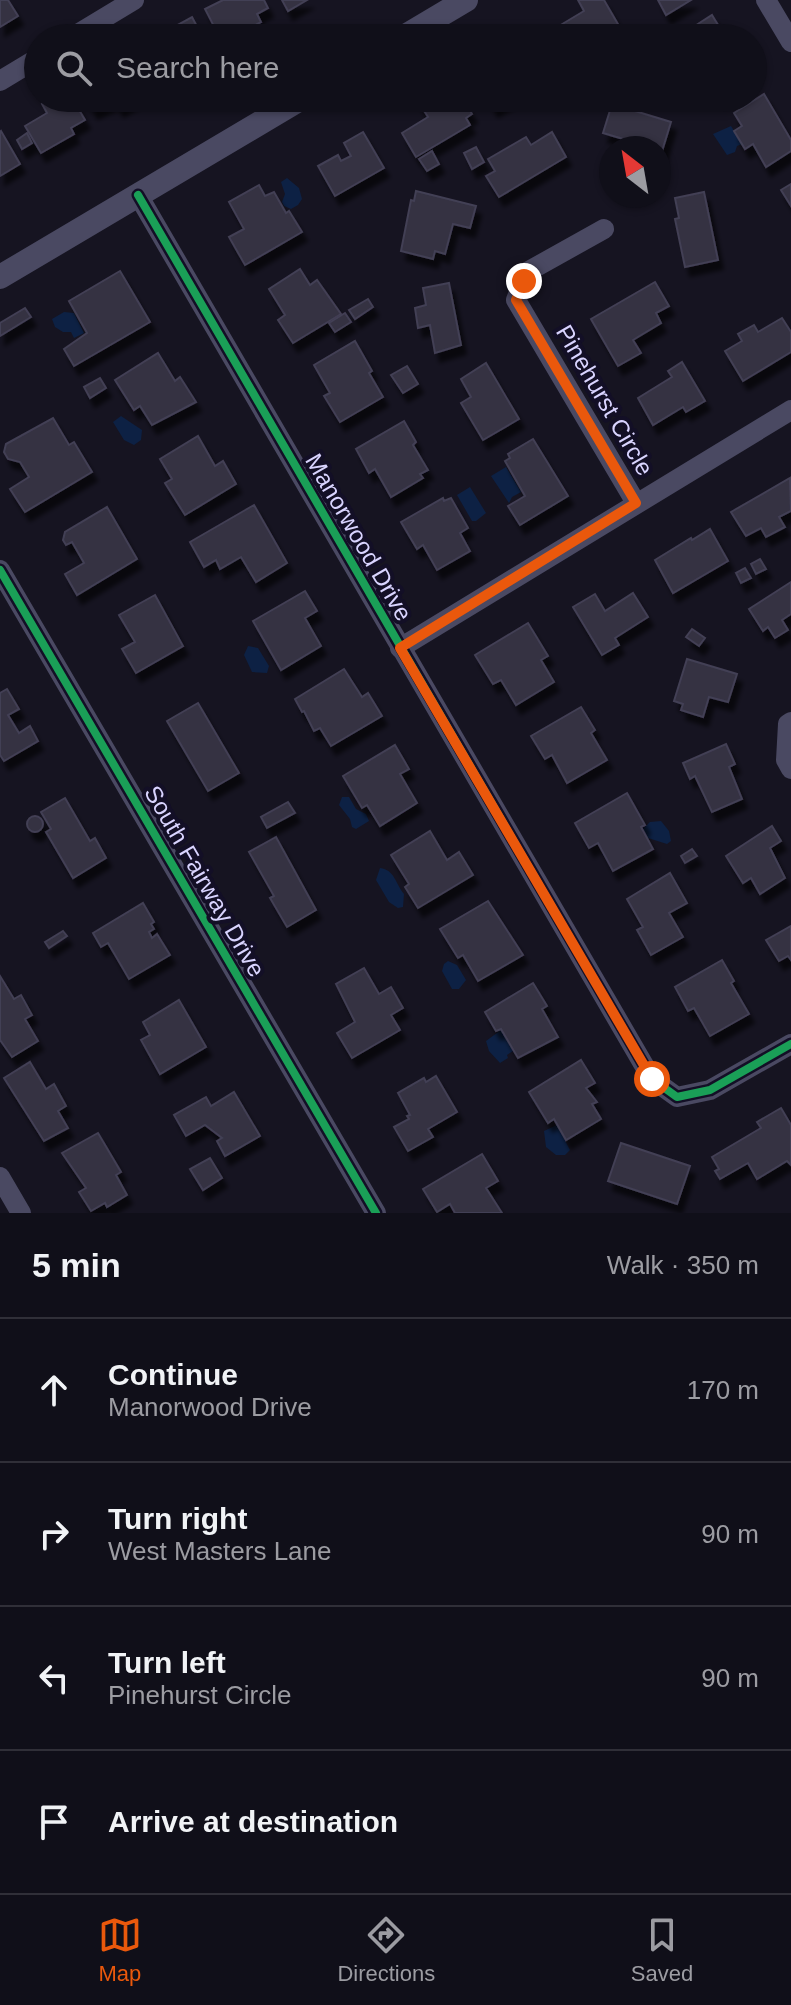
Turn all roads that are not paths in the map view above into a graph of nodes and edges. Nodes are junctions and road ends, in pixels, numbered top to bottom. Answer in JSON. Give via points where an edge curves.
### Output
{"nodes":[{"id":1,"x":134,"y":0,"type":"edge"},
{"id":2,"x":466,"y":0,"type":"edge"},
{"id":3,"x":766,"y":0,"type":"edge"},
{"id":4,"x":94,"y":24,"type":"edge"},
{"id":5,"x":426,"y":24,"type":"edge"},
{"id":6,"x":791,"y":42,"type":"edge"},
{"id":7,"x":24,"y":66,"type":"edge"},
{"id":8,"x":0,"y":81,"type":"edge"},
{"id":9,"x":278,"y":112,"type":"edge"},
{"id":10,"x":138,"y":195,"type":"junction"},
{"id":11,"x":604,"y":229,"type":"dead end"},
{"id":12,"x":0,"y":277,"type":"edge"},
{"id":13,"x":791,"y":410,"type":"edge"},
{"id":14,"x":636,"y":503,"type":"junction"},
{"id":15,"x":0,"y":570,"type":"edge"},
{"id":16,"x":400,"y":648,"type":"junction"},
{"id":17,"x":791,"y":722,"type":"edge"},
{"id":18,"x":791,"y":769,"type":"edge"},
{"id":19,"x":791,"y":1044,"type":"edge"},
{"id":20,"x":0,"y":1177,"type":"edge"},
{"id":21,"x":21,"y":1213,"type":"edge"},
{"id":22,"x":376,"y":1213,"type":"edge"}],
"edges":[{"from":1,"to":4,"type":"street"},
{"from":2,"to":5,"type":"street"},
{"from":3,"to":6,"type":"street"},
{"from":7,"to":8,"type":"street"},
{"from":9,"to":10,"type":"street"},
{"from":10,"to":12,"type":"street"},
{"from":10,"to":16,"type":"street","name":"Manorwood Drive"},
{"from":11,"to":14,"type":"street","name":"Pinehurst Circle","via":[[527,272],[516,300]]},
{"from":13,"to":14,"type":"street"},
{"from":14,"to":16,"type":"street"},
{"from":15,"to":22,"type":"street","name":"South Fairway Drive"},
{"from":16,"to":19,"type":"street","name":"Manorwood Drive","via":[[652,1079],[677,1097],[710,1090]]},
{"from":17,"to":18,"type":"street","via":[[786,760]]},
{"from":20,"to":21,"type":"street"}]}
